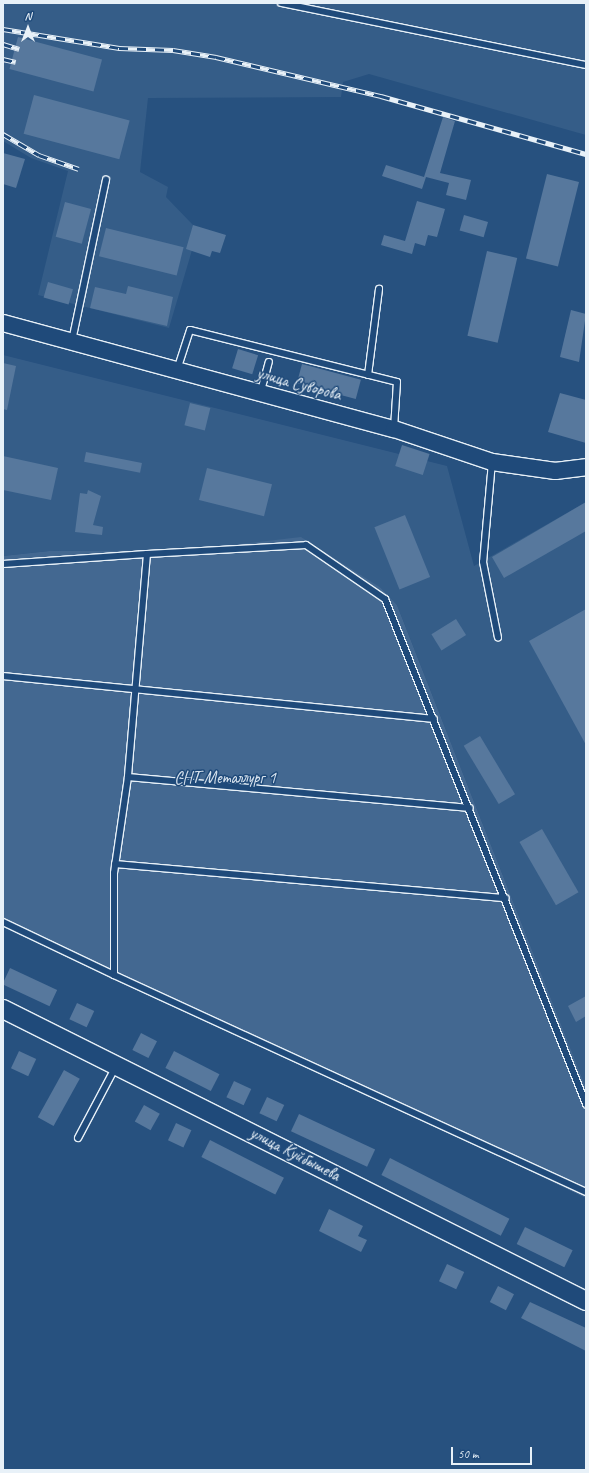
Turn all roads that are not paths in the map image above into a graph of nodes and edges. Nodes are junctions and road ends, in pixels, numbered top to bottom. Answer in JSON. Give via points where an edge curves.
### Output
{"nodes":[{"id":1,"x":281,"y":3,"type":"edge"},
{"id":2,"x":586,"y":65,"type":"edge"},
{"id":3,"x":106,"y":180,"type":"dead end"},
{"id":4,"x":379,"y":289,"type":"dead end"},
{"id":5,"x":3,"y":323,"type":"edge"},
{"id":6,"x":72,"y":341,"type":"junction"},
{"id":7,"x":269,"y":362,"type":"dead end"},
{"id":8,"x":177,"y":371,"type":"junction"},
{"id":9,"x":368,"y":375,"type":"junction"},
{"id":10,"x":261,"y":393,"type":"junction"},
{"id":11,"x":394,"y":430,"type":"junction"},
{"id":12,"x":492,"y":462,"type":"junction"},
{"id":13,"x":586,"y":467,"type":"edge"},
{"id":14,"x":147,"y":554,"type":"junction"},
{"id":15,"x":3,"y":564,"type":"edge"},
{"id":16,"x":498,"y":638,"type":"dead end"},
{"id":17,"x":3,"y":676,"type":"edge"},
{"id":18,"x":135,"y":690,"type":"junction"},
{"id":19,"x":434,"y":719,"type":"junction"},
{"id":20,"x":128,"y":777,"type":"junction"},
{"id":21,"x":470,"y":808,"type":"junction"},
{"id":22,"x":115,"y":864,"type":"junction"},
{"id":23,"x":506,"y":898,"type":"junction"},
{"id":24,"x":3,"y":922,"type":"edge"},
{"id":25,"x":114,"y":975,"type":"junction"},
{"id":26,"x":3,"y":1009,"type":"edge"},
{"id":27,"x":117,"y":1064,"type":"junction"},
{"id":28,"x":586,"y":1104,"type":"edge"},
{"id":29,"x":78,"y":1138,"type":"dead end"},
{"id":30,"x":586,"y":1192,"type":"edge"},
{"id":31,"x":586,"y":1301,"type":"edge"}],
"edges":[{"from":1,"to":2,"type":"lane"},
{"from":3,"to":6,"type":"lane"},
{"from":4,"to":9,"type":"lane"},
{"from":5,"to":6,"type":"street","name":"улица Суворова"},
{"from":6,"to":8,"type":"street","name":"улица Суворова"},
{"from":7,"to":10,"type":"lane"},
{"from":8,"to":9,"type":"lane","via":[[190,330]]},
{"from":8,"to":10,"type":"street","name":"улица Суворова"},
{"from":9,"to":11,"type":"lane","via":[[396,382]]},
{"from":10,"to":11,"type":"street","name":"улица Суворова"},
{"from":11,"to":12,"type":"street","name":"улица Суворова"},
{"from":12,"to":13,"type":"street","name":"улица Суворова","via":[[555,471]]},
{"from":12,"to":16,"type":"lane","via":[[483,562]]},
{"from":14,"to":15,"type":"lane"},
{"from":14,"to":18,"type":"lane"},
{"from":14,"to":19,"type":"lane","via":[[306,545],[385,598]]},
{"from":17,"to":18,"type":"lane"},
{"from":18,"to":19,"type":"lane"},
{"from":18,"to":20,"type":"lane"},
{"from":19,"to":21,"type":"lane"},
{"from":20,"to":21,"type":"lane"},
{"from":20,"to":22,"type":"lane"},
{"from":21,"to":23,"type":"lane"},
{"from":22,"to":23,"type":"lane"},
{"from":22,"to":25,"type":"lane"},
{"from":23,"to":28,"type":"lane"},
{"from":24,"to":25,"type":"lane"},
{"from":25,"to":30,"type":"lane"},
{"from":26,"to":27,"type":"main road","name":"улица Куйбышева"},
{"from":27,"to":29,"type":"lane"},
{"from":27,"to":31,"type":"main road","name":"улица Куйбышева"}]}
